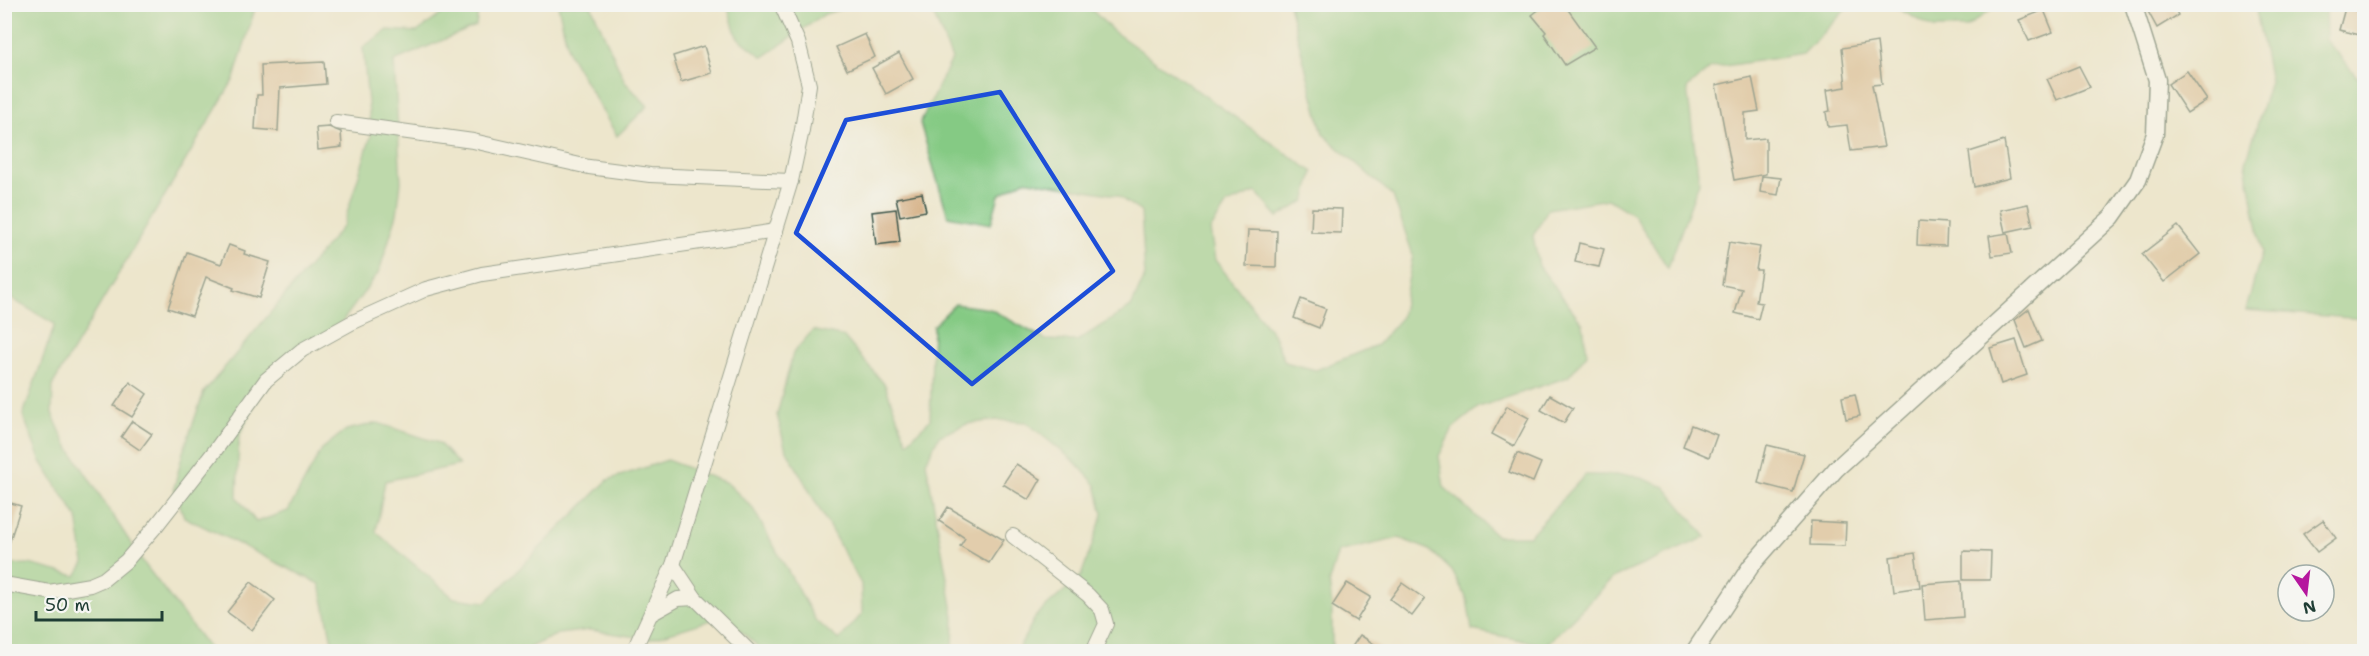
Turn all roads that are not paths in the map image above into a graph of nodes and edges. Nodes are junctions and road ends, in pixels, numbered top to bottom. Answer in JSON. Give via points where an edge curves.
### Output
{"nodes":[{"id":1,"x":781,"y":4,"type":"edge"},
{"id":2,"x":2133,"y":4,"type":"edge"},
{"id":3,"x":336,"y":122,"type":"dead end"},
{"id":4,"x":791,"y":180,"type":"junction"},
{"id":5,"x":776,"y":231,"type":"junction"},
{"id":6,"x":1013,"y":536,"type":"dead end"},
{"id":7,"x":673,"y":565,"type":"junction"},
{"id":8,"x":4,"y":584,"type":"edge"},
{"id":9,"x":695,"y":598,"type":"junction"},
{"id":10,"x":652,"y":613,"type":"junction"},
{"id":11,"x":633,"y":651,"type":"edge"},
{"id":12,"x":750,"y":651,"type":"edge"},
{"id":13,"x":1093,"y":651,"type":"edge"},
{"id":14,"x":1694,"y":651,"type":"edge"}],
"edges":[{"from":1,"to":4,"type":"street","via":[[798,42],[809,85]]},
{"from":2,"to":14,"type":"street","via":[[2157,80],[2155,134],[2138,180],[2112,217],[1836,469],[1751,566]]},
{"from":3,"to":4,"type":"street","via":[[473,141],[589,167],[650,175]]},
{"from":4,"to":5,"type":"street"},
{"from":5,"to":7,"type":"street"},
{"from":5,"to":8,"type":"street","via":[[482,273],[405,298],[302,350],[266,380],[156,526],[126,561],[104,579],[49,592]]},
{"from":6,"to":13,"type":"street","via":[[1089,595],[1102,610],[1106,624]]},
{"from":7,"to":9,"type":"street"},
{"from":7,"to":10,"type":"street"},
{"from":9,"to":10,"type":"street","via":[[678,599]]},
{"from":9,"to":12,"type":"street"},
{"from":10,"to":11,"type":"street"}]}
